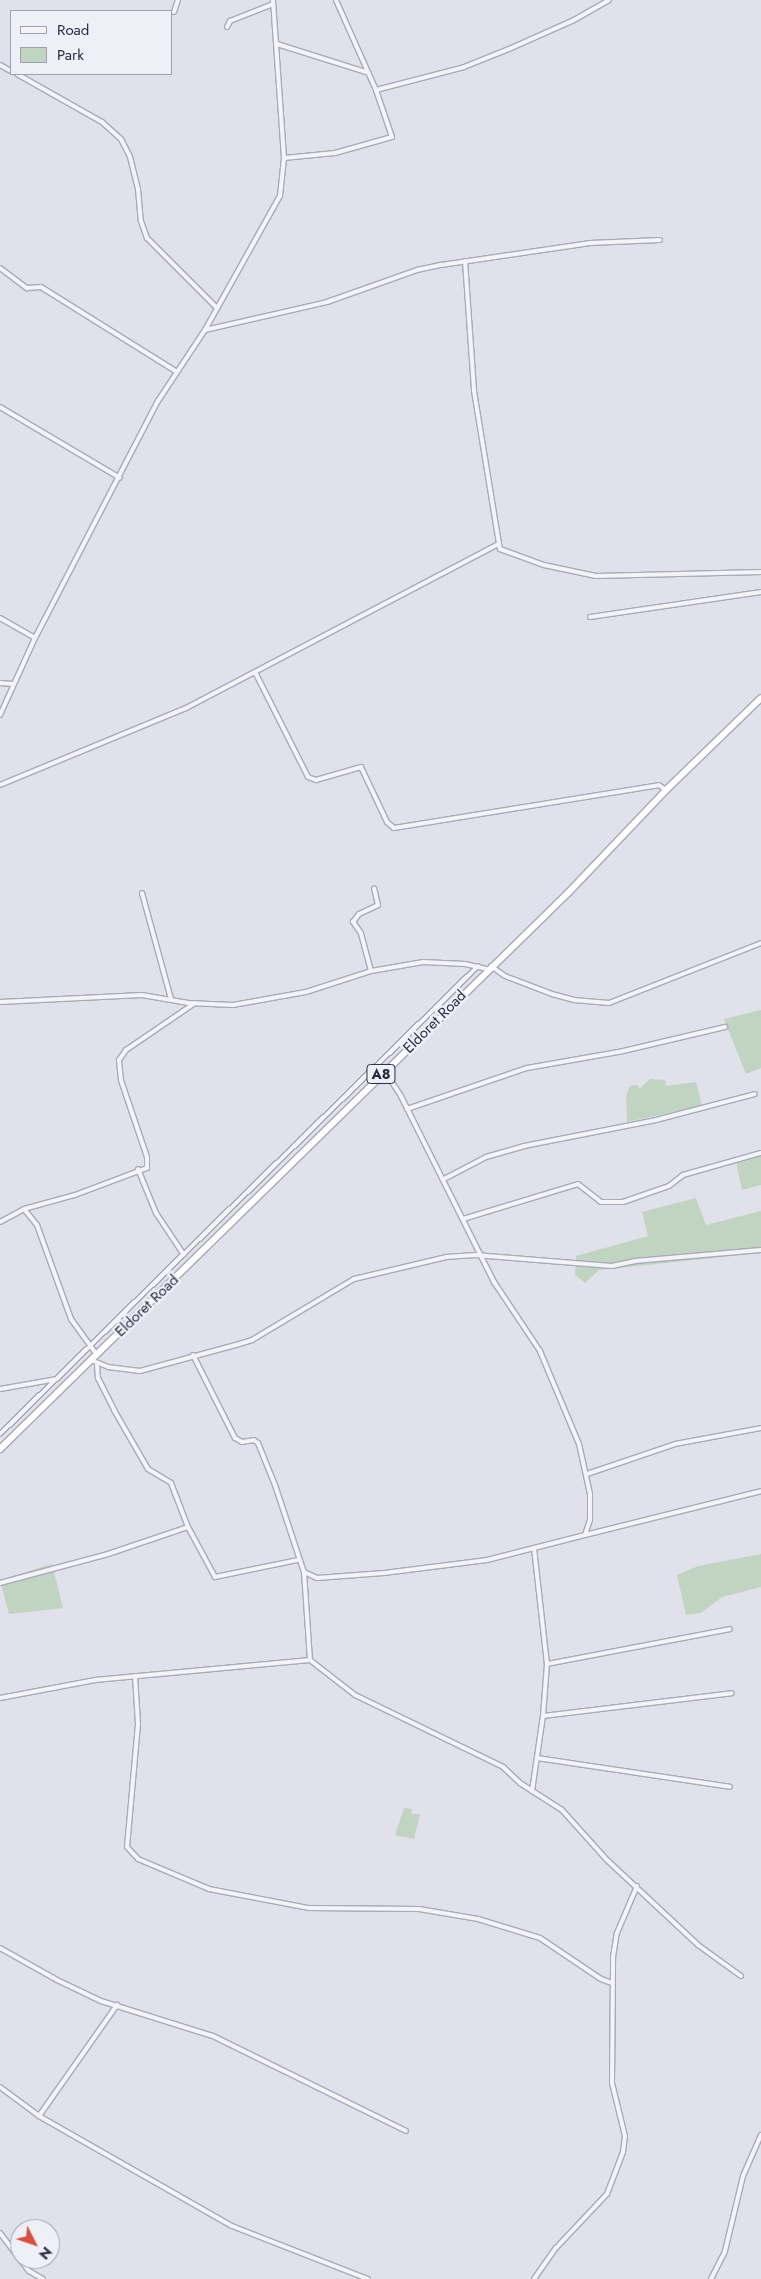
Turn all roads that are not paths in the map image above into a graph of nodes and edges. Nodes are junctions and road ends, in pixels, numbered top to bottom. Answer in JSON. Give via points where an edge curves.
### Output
{"nodes":[{"id":1,"x":178,"y":0,"type":"edge"},
{"id":2,"x":336,"y":0,"type":"edge"},
{"id":3,"x":609,"y":0,"type":"edge"},
{"id":4,"x":273,"y":2,"type":"edge"},
{"id":5,"x":174,"y":12,"type":"dead end"},
{"id":6,"x":227,"y":27,"type":"dead end"},
{"id":7,"x":277,"y":44,"type":"junction"},
{"id":8,"x":369,"y":73,"type":"junction"},
{"id":9,"x":19,"y":75,"type":"edge"},
{"id":10,"x":376,"y":90,"type":"junction"},
{"id":11,"x":284,"y":158,"type":"junction"},
{"id":12,"x":660,"y":240,"type":"dead end"},
{"id":13,"x":465,"y":260,"type":"junction"},
{"id":14,"x":0,"y":268,"type":"edge"},
{"id":15,"x":218,"y":308,"type":"junction"},
{"id":16,"x":205,"y":330,"type":"junction"},
{"id":17,"x":177,"y":372,"type":"junction"},
{"id":18,"x":0,"y":407,"type":"edge"},
{"id":19,"x":120,"y":478,"type":"junction"},
{"id":20,"x":498,"y":544,"type":"junction"},
{"id":21,"x":761,"y":572,"type":"edge"},
{"id":22,"x":761,"y":592,"type":"edge"},
{"id":23,"x":590,"y":617,"type":"dead end"},
{"id":24,"x":0,"y":618,"type":"edge"},
{"id":25,"x":35,"y":638,"type":"junction"},
{"id":26,"x":256,"y":674,"type":"junction"},
{"id":27,"x":0,"y":683,"type":"edge"},
{"id":28,"x":14,"y":684,"type":"junction"},
{"id":29,"x":761,"y":698,"type":"edge"},
{"id":30,"x":0,"y":715,"type":"edge"},
{"id":31,"x":0,"y":785,"type":"edge"},
{"id":32,"x":666,"y":790,"type":"junction"},
{"id":33,"x":374,"y":888,"type":"dead end"},
{"id":34,"x":142,"y":893,"type":"dead end"},
{"id":35,"x":761,"y":943,"type":"edge"},
{"id":36,"x":478,"y":966,"type":"junction"},
{"id":37,"x":489,"y":968,"type":"junction"},
{"id":38,"x":371,"y":971,"type":"junction"},
{"id":39,"x":171,"y":999,"type":"junction"},
{"id":40,"x":0,"y":1002,"type":"edge"},
{"id":41,"x":196,"y":1003,"type":"junction"},
{"id":42,"x":725,"y":1027,"type":"dead end"},
{"id":43,"x":385,"y":1071,"type":"junction"},
{"id":44,"x":755,"y":1094,"type":"dead end"},
{"id":45,"x":407,"y":1109,"type":"junction"},
{"id":46,"x":761,"y":1153,"type":"edge"},
{"id":47,"x":138,"y":1169,"type":"junction"},
{"id":48,"x":444,"y":1179,"type":"junction"},
{"id":49,"x":24,"y":1209,"type":"junction"},
{"id":50,"x":463,"y":1219,"type":"junction"},
{"id":51,"x":0,"y":1222,"type":"edge"},
{"id":52,"x":761,"y":1250,"type":"edge"},
{"id":53,"x":184,"y":1255,"type":"junction"},
{"id":54,"x":481,"y":1256,"type":"junction"},
{"id":55,"x":89,"y":1347,"type":"junction"},
{"id":56,"x":97,"y":1355,"type":"junction"},
{"id":57,"x":193,"y":1355,"type":"junction"},
{"id":58,"x":91,"y":1360,"type":"junction"},
{"id":59,"x":97,"y":1365,"type":"junction"},
{"id":60,"x":56,"y":1379,"type":"junction"},
{"id":61,"x":0,"y":1388,"type":"edge"},
{"id":62,"x":761,"y":1428,"type":"edge"},
{"id":63,"x":0,"y":1434,"type":"edge"},
{"id":64,"x":0,"y":1449,"type":"edge"},
{"id":65,"x":586,"y":1474,"type":"junction"},
{"id":66,"x":761,"y":1491,"type":"edge"},
{"id":67,"x":188,"y":1527,"type":"junction"},
{"id":68,"x":586,"y":1534,"type":"junction"},
{"id":69,"x":534,"y":1549,"type":"junction"},
{"id":70,"x":298,"y":1560,"type":"junction"},
{"id":71,"x":304,"y":1572,"type":"junction"},
{"id":72,"x":0,"y":1582,"type":"edge"},
{"id":73,"x":730,"y":1629,"type":"dead end"},
{"id":74,"x":310,"y":1660,"type":"junction"},
{"id":75,"x":546,"y":1664,"type":"junction"},
{"id":76,"x":135,"y":1676,"type":"junction"},
{"id":77,"x":732,"y":1693,"type":"dead end"},
{"id":78,"x":0,"y":1698,"type":"edge"},
{"id":79,"x":543,"y":1716,"type":"junction"},
{"id":80,"x":537,"y":1758,"type":"junction"},
{"id":81,"x":730,"y":1787,"type":"dead end"},
{"id":82,"x":532,"y":1791,"type":"junction"},
{"id":83,"x":636,"y":1886,"type":"junction"},
{"id":84,"x":0,"y":1948,"type":"edge"},
{"id":85,"x":741,"y":1976,"type":"dead end"},
{"id":86,"x":612,"y":1983,"type":"junction"},
{"id":87,"x":117,"y":2005,"type":"junction"},
{"id":88,"x":0,"y":2087,"type":"edge"},
{"id":89,"x":39,"y":2116,"type":"junction"},
{"id":90,"x":406,"y":2131,"type":"dead end"},
{"id":91,"x":761,"y":2135,"type":"edge"},
{"id":92,"x":0,"y":2234,"type":"edge"},
{"id":93,"x":43,"y":2279,"type":"edge"},
{"id":94,"x":368,"y":2279,"type":"edge"},
{"id":95,"x":534,"y":2279,"type":"edge"},
{"id":96,"x":712,"y":2279,"type":"edge"}],
"edges":[{"from":1,"to":5,"type":"street"},
{"from":2,"to":8,"type":"street"},
{"from":3,"to":10,"type":"street","via":[[510,49],[464,66]]},
{"from":4,"to":6,"type":"street","via":[[230,21]]},
{"from":4,"to":7,"type":"street"},
{"from":7,"to":8,"type":"street"},
{"from":7,"to":11,"type":"street"},
{"from":8,"to":10,"type":"street"},
{"from":9,"to":15,"type":"street","via":[[102,122],[121,139],[130,157],[147,238]]},
{"from":10,"to":11,"type":"street","via":[[392,137],[335,153]]},
{"from":11,"to":15,"type":"street","via":[[283,184],[276,205]]},
{"from":12,"to":13,"type":"street","via":[[590,243]]},
{"from":13,"to":16,"type":"street","via":[[416,270],[328,302]]},
{"from":13,"to":20,"type":"street","via":[[474,391]]},
{"from":14,"to":17,"type":"street","via":[[27,288],[41,287]]},
{"from":15,"to":16,"type":"street"},
{"from":16,"to":17,"type":"street"},
{"from":17,"to":19,"type":"street","via":[[158,400]]},
{"from":18,"to":19,"type":"street"},
{"from":19,"to":25,"type":"street"},
{"from":20,"to":21,"type":"street","via":[[502,551],[596,576]]},
{"from":20,"to":26,"type":"street"},
{"from":22,"to":23,"type":"street"},
{"from":24,"to":25,"type":"street"},
{"from":25,"to":28,"type":"street"},
{"from":26,"to":31,"type":"street","via":[[186,708]]},
{"from":26,"to":32,"type":"street","via":[[308,778],[316,780],[361,767],[391,827],[456,820],[659,785]]},
{"from":27,"to":28,"type":"street"},
{"from":28,"to":30,"type":"street"},
{"from":29,"to":32,"type":"highway","name":"Eldoret Road","number":"A8"},
{"from":32,"to":37,"type":"highway","name":"Eldoret Road","number":"A8","via":[[569,892]]},
{"from":33,"to":38,"type":"street","via":[[378,905],[358,914],[353,922],[361,933]]},
{"from":34,"to":39,"type":"street"},
{"from":35,"to":37,"type":"street","via":[[609,1003],[552,994]]},
{"from":36,"to":37,"type":"street"},
{"from":36,"to":38,"type":"street","via":[[434,961]]},
{"from":36,"to":53,"type":"street"},
{"from":37,"to":43,"type":"highway","name":"Eldoret Road","number":"A8"},
{"from":38,"to":41,"type":"street","via":[[329,986],[245,1003]]},
{"from":39,"to":40,"type":"street","via":[[142,995],[96,999],[9,999]]},
{"from":39,"to":41,"type":"street"},
{"from":41,"to":47,"type":"street","via":[[126,1050],[119,1060],[122,1080],[148,1161],[146,1169]]},
{"from":42,"to":45,"type":"street","via":[[623,1051],[527,1068]]},
{"from":43,"to":45,"type":"street"},
{"from":43,"to":56,"type":"highway","name":"Eldoret Road","number":"A8"},
{"from":44,"to":48,"type":"street","via":[[656,1120],[524,1146],[486,1157]]},
{"from":45,"to":48,"type":"street"},
{"from":46,"to":50,"type":"street","via":[[682,1175],[669,1186],[622,1202],[601,1202],[578,1184]]},
{"from":47,"to":49,"type":"street","via":[[75,1195]]},
{"from":47,"to":53,"type":"street","via":[[162,1224]]},
{"from":48,"to":50,"type":"street"},
{"from":49,"to":51,"type":"street"},
{"from":49,"to":55,"type":"street","via":[[40,1232],[60,1295]]},
{"from":50,"to":54,"type":"street"},
{"from":52,"to":54,"type":"street","via":[[634,1261],[612,1266]]},
{"from":53,"to":55,"type":"street"},
{"from":54,"to":57,"type":"street","via":[[446,1257],[366,1275],[252,1340]]},
{"from":54,"to":65,"type":"street","via":[[494,1282],[540,1351],[572,1425]]},
{"from":55,"to":56,"type":"street"},
{"from":55,"to":60,"type":"street"},
{"from":56,"to":58,"type":"highway","name":"Eldoret Road","number":"A8"},
{"from":57,"to":59,"type":"street","via":[[140,1370]]},
{"from":57,"to":70,"type":"street","via":[[235,1438],[258,1443],[285,1511]]},
{"from":58,"to":59,"type":"street"},
{"from":58,"to":64,"type":"highway","name":"Eldoret Road","number":"A8"},
{"from":59,"to":67,"type":"street","via":[[98,1378],[114,1410],[148,1469],[171,1483]]},
{"from":60,"to":61,"type":"street"},
{"from":60,"to":63,"type":"street"},
{"from":62,"to":65,"type":"street","via":[[675,1444]]},
{"from":65,"to":68,"type":"street","via":[[591,1507]]},
{"from":66,"to":68,"type":"street"},
{"from":67,"to":70,"type":"street","via":[[215,1577]]},
{"from":67,"to":72,"type":"street","via":[[108,1554]]},
{"from":68,"to":69,"type":"street"},
{"from":69,"to":71,"type":"street","via":[[416,1570],[317,1578]]},
{"from":69,"to":75,"type":"street"},
{"from":70,"to":71,"type":"street"},
{"from":71,"to":74,"type":"street"},
{"from":73,"to":75,"type":"street"},
{"from":74,"to":76,"type":"street"},
{"from":74,"to":82,"type":"street","via":[[355,1695],[423,1727],[456,1747],[496,1762]]},
{"from":75,"to":79,"type":"street"},
{"from":76,"to":78,"type":"street"},
{"from":76,"to":86,"type":"street","via":[[138,1724],[127,1847],[138,1859],[210,1889],[309,1908],[419,1909],[478,1919],[540,1938]]},
{"from":77,"to":79,"type":"street"},
{"from":79,"to":80,"type":"street"},
{"from":80,"to":81,"type":"street"},
{"from":80,"to":82,"type":"street"},
{"from":82,"to":83,"type":"street","via":[[562,1810],[607,1860]]},
{"from":83,"to":85,"type":"street","via":[[698,1945]]},
{"from":83,"to":86,"type":"street","via":[[616,1934]]},
{"from":84,"to":87,"type":"street","via":[[57,1980]]},
{"from":86,"to":95,"type":"street","via":[[612,2083],[625,2136],[624,2152],[607,2194],[556,2248]]},
{"from":87,"to":89,"type":"street"},
{"from":87,"to":90,"type":"street","via":[[213,2036]]},
{"from":88,"to":89,"type":"street"},
{"from":89,"to":94,"type":"street","via":[[232,2226]]},
{"from":91,"to":96,"type":"street","via":[[743,2176],[725,2251]]},
{"from":92,"to":93,"type":"street","via":[[29,2271]]}]}
